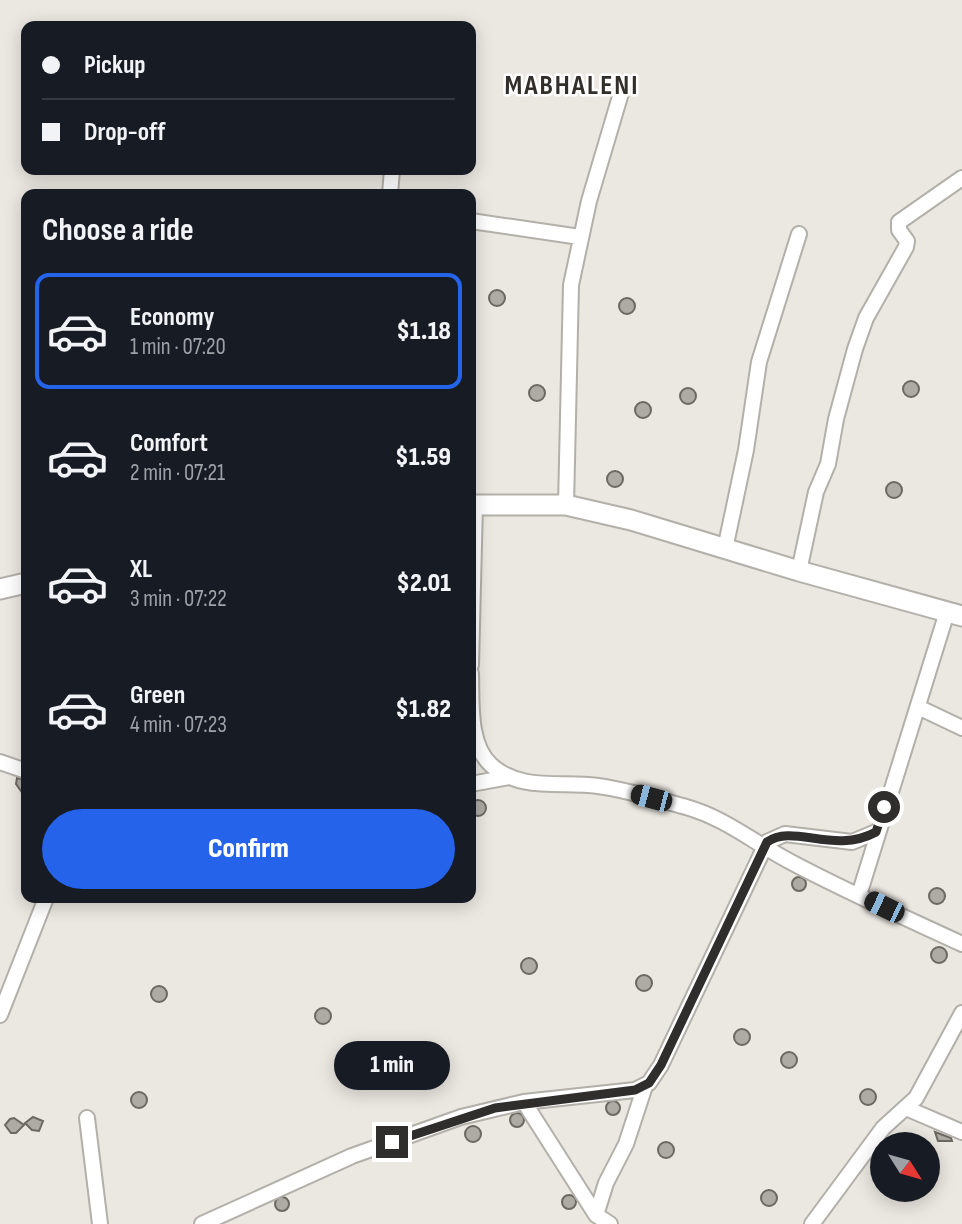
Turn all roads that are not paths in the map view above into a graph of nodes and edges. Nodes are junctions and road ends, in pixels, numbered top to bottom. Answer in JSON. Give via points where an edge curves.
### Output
{"nodes":[{"id":1,"x":624,"y":83,"type":"dead end"},
{"id":2,"x":962,"y":178,"type":"edge"},
{"id":3,"x":476,"y":222,"type":"edge"},
{"id":4,"x":799,"y":234,"type":"dead end"},
{"id":5,"x":580,"y":237,"type":"junction"},
{"id":6,"x":476,"y":504,"type":"edge"},
{"id":7,"x":566,"y":505,"type":"junction"},
{"id":8,"x":725,"y":549,"type":"junction"},
{"id":9,"x":799,"y":571,"type":"junction"},
{"id":10,"x":21,"y":584,"type":"edge"},
{"id":11,"x":0,"y":589,"type":"edge"},
{"id":12,"x":955,"y":614,"type":"edge"},
{"id":13,"x":918,"y":707,"type":"junction"},
{"id":14,"x":962,"y":728,"type":"edge"},
{"id":15,"x":476,"y":736,"type":"edge"},
{"id":16,"x":0,"y":762,"type":"edge"},
{"id":17,"x":21,"y":769,"type":"edge"},
{"id":18,"x":509,"y":777,"type":"junction"},
{"id":19,"x":476,"y":783,"type":"edge"},
{"id":20,"x":876,"y":832,"type":"junction"},
{"id":21,"x":764,"y":846,"type":"junction"},
{"id":22,"x":859,"y":895,"type":"junction"},
{"id":23,"x":44,"y":903,"type":"edge"},
{"id":24,"x":962,"y":944,"type":"edge"},
{"id":25,"x":962,"y":1013,"type":"edge"},
{"id":26,"x":0,"y":1015,"type":"edge"},
{"id":27,"x":645,"y":1086,"type":"junction"},
{"id":28,"x":524,"y":1102,"type":"junction"},
{"id":29,"x":906,"y":1108,"type":"junction"},
{"id":30,"x":87,"y":1118,"type":"dead end"},
{"id":31,"x":962,"y":1132,"type":"edge"},
{"id":32,"x":596,"y":1215,"type":"junction"},
{"id":33,"x":210,"y":1222,"type":"edge"},
{"id":34,"x":100,"y":1224,"type":"edge"},
{"id":35,"x":610,"y":1224,"type":"edge"},
{"id":36,"x":812,"y":1224,"type":"edge"}],
"edges":[{"from":1,"to":5,"type":"street"},
{"from":2,"to":9,"type":"street","via":[[900,222],[906,247],[866,318],[855,349]]},
{"from":3,"to":5,"type":"street"},
{"from":4,"to":8,"type":"street","via":[[759,362]]},
{"from":5,"to":7,"type":"street","via":[[571,285]]},
{"from":6,"to":7,"type":"street"},
{"from":7,"to":8,"type":"street"},
{"from":8,"to":9,"type":"street"},
{"from":9,"to":12,"type":"street"},
{"from":10,"to":11,"type":"street"},
{"from":12,"to":13,"type":"street"},
{"from":13,"to":14,"type":"street"},
{"from":13,"to":20,"type":"street"},
{"from":15,"to":18,"type":"street","via":[[489,763]]},
{"from":16,"to":17,"type":"street"},
{"from":18,"to":19,"type":"street"},
{"from":18,"to":21,"type":"street","via":[[532,784],[597,786],[678,805],[721,819]]},
{"from":20,"to":21,"type":"street","via":[[852,842],[785,834]]},
{"from":20,"to":22,"type":"street"},
{"from":21,"to":22,"type":"street"},
{"from":21,"to":27,"type":"street","via":[[682,1024],[657,1073]]},
{"from":22,"to":24,"type":"street"},
{"from":23,"to":26,"type":"street"},
{"from":25,"to":29,"type":"street","via":[[921,1091]]},
{"from":27,"to":28,"type":"street"},
{"from":27,"to":32,"type":"street"},
{"from":28,"to":32,"type":"street"},
{"from":28,"to":33,"type":"street","via":[[461,1117],[352,1156]]},
{"from":29,"to":31,"type":"street"},
{"from":29,"to":36,"type":"street","via":[[875,1137]]},
{"from":30,"to":34,"type":"street"},
{"from":32,"to":35,"type":"street"}]}
